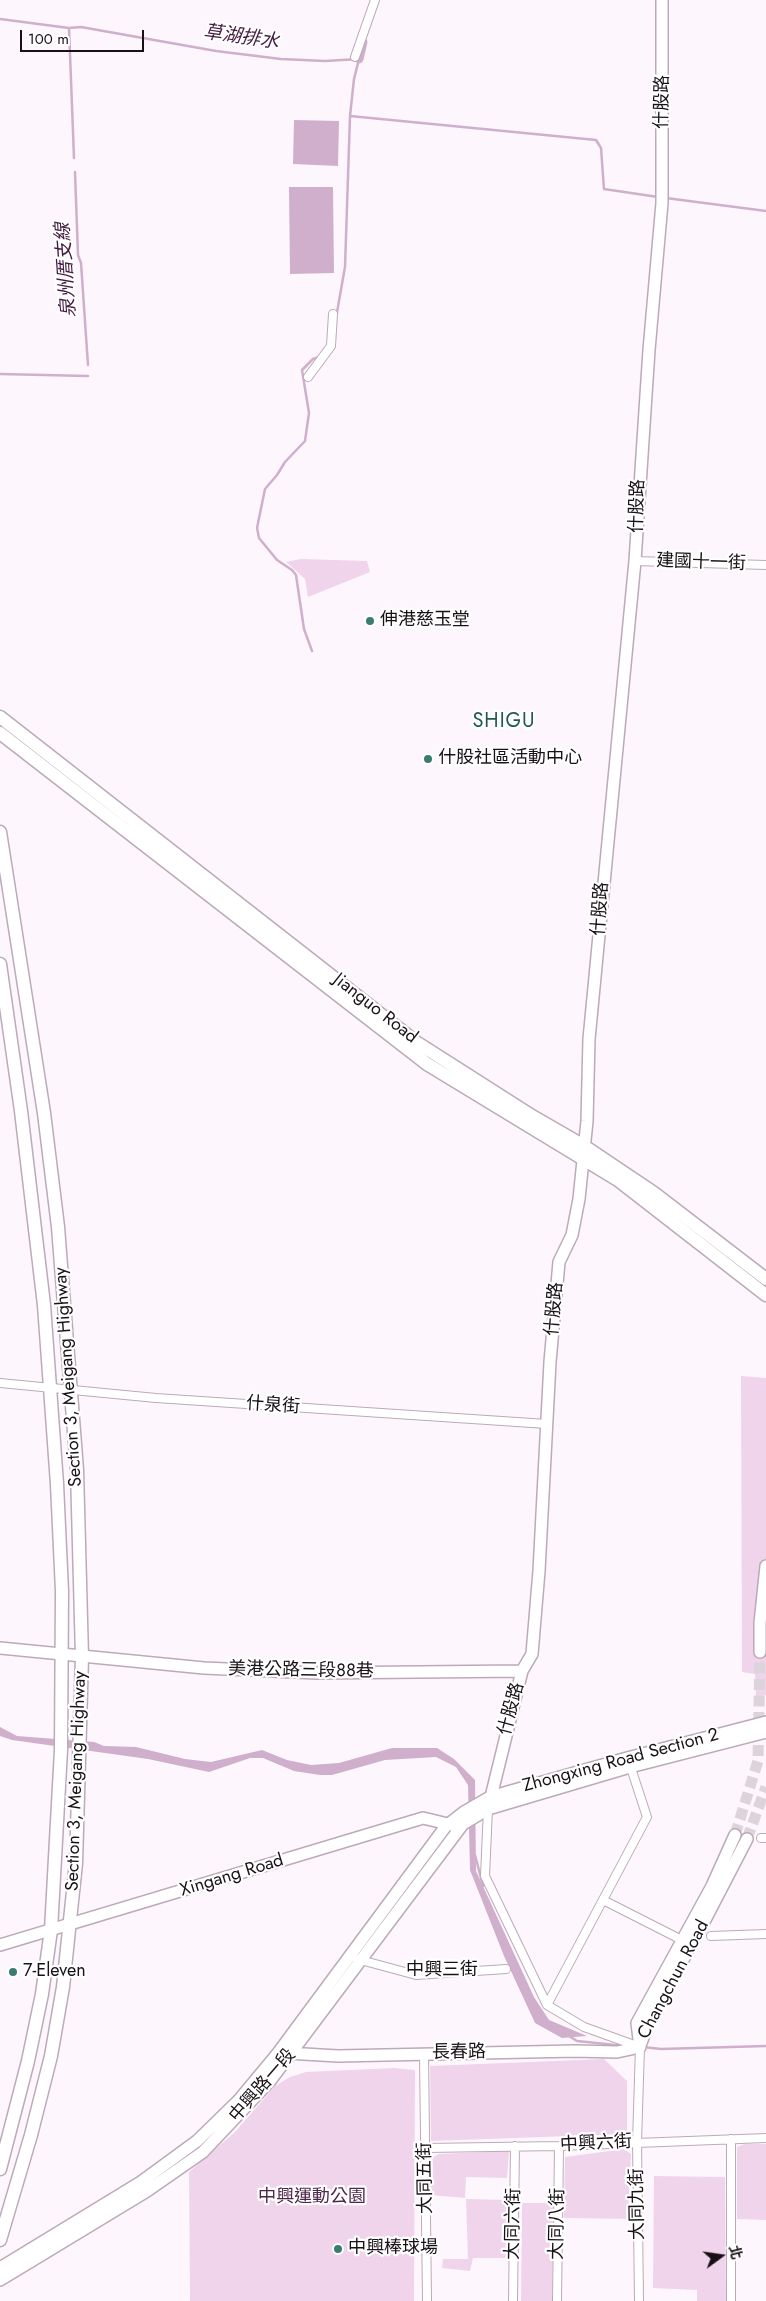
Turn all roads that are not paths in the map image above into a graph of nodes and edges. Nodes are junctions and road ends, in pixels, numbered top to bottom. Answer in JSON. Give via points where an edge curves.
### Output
{"nodes":[{"id":1,"x":375,"y":0,"type":"edge"},
{"id":2,"x":662,"y":0,"type":"edge"},
{"id":3,"x":355,"y":56,"type":"dead end"},
{"id":4,"x":332,"y":314,"type":"dead end"},
{"id":5,"x":308,"y":377,"type":"dead end"},
{"id":6,"x":635,"y":561,"type":"junction"},
{"id":7,"x":766,"y":565,"type":"edge"},
{"id":8,"x":0,"y":717,"type":"edge"},
{"id":9,"x":0,"y":733,"type":"edge"},
{"id":10,"x":0,"y":832,"type":"edge"},
{"id":11,"x":238,"y":909,"type":"junction"},
{"id":12,"x":0,"y":964,"type":"edge"},
{"id":13,"x":584,"y":1146,"type":"junction"},
{"id":14,"x":582,"y":1161,"type":"junction"},
{"id":15,"x":766,"y":1279,"type":"edge"},
{"id":16,"x":766,"y":1295,"type":"edge"},
{"id":17,"x":0,"y":1383,"type":"edge"},
{"id":18,"x":51,"y":1387,"type":"junction"},
{"id":19,"x":72,"y":1389,"type":"junction"},
{"id":20,"x":547,"y":1424,"type":"junction"},
{"id":21,"x":766,"y":1566,"type":"edge"},
{"id":22,"x":0,"y":1648,"type":"edge"},
{"id":23,"x":760,"y":1652,"type":"tunnel mouth"},
{"id":24,"x":61,"y":1655,"type":"junction"},
{"id":25,"x":82,"y":1657,"type":"junction"},
{"id":26,"x":522,"y":1671,"type":"junction"},
{"id":27,"x":766,"y":1722,"type":"edge"},
{"id":28,"x":766,"y":1732,"type":"edge"},
{"id":29,"x":629,"y":1762,"type":"junction"},
{"id":30,"x":489,"y":1803,"type":"junction"},
{"id":31,"x":470,"y":1815,"type":"junction"},
{"id":32,"x":446,"y":1826,"type":"junction"},
{"id":33,"x":734,"y":1835,"type":"tunnel mouth"},
{"id":34,"x":746,"y":1839,"type":"tunnel mouth"},
{"id":35,"x":604,"y":1900,"type":"junction"},
{"id":36,"x":71,"y":1925,"type":"junction"},
{"id":37,"x":51,"y":1930,"type":"junction"},
{"id":38,"x":766,"y":1934,"type":"edge"},
{"id":39,"x":711,"y":1936,"type":"dead end"},
{"id":40,"x":676,"y":1937,"type":"dead end"},
{"id":41,"x":0,"y":1945,"type":"edge"},
{"id":42,"x":355,"y":1958,"type":"junction"},
{"id":43,"x":506,"y":1969,"type":"dead end"},
{"id":44,"x":547,"y":2005,"type":"junction"},
{"id":45,"x":637,"y":2050,"type":"junction"},
{"id":46,"x":278,"y":2053,"type":"junction"},
{"id":47,"x":292,"y":2054,"type":"junction"},
{"id":48,"x":424,"y":2054,"type":"junction"},
{"id":49,"x":766,"y":2138,"type":"edge"},
{"id":50,"x":731,"y":2139,"type":"junction"},
{"id":51,"x":637,"y":2142,"type":"junction"},
{"id":52,"x":515,"y":2146,"type":"junction"},
{"id":53,"x":559,"y":2146,"type":"junction"},
{"id":54,"x":426,"y":2148,"type":"junction"},
{"id":55,"x":0,"y":2169,"type":"edge"},
{"id":56,"x":0,"y":2240,"type":"edge"},
{"id":57,"x":0,"y":2268,"type":"edge"},
{"id":58,"x":0,"y":2280,"type":"edge"},
{"id":59,"x":427,"y":2301,"type":"edge"},
{"id":60,"x":513,"y":2301,"type":"edge"},
{"id":61,"x":557,"y":2301,"type":"edge"},
{"id":62,"x":639,"y":2301,"type":"edge"},
{"id":63,"x":731,"y":2301,"type":"edge"}],
"edges":[{"from":1,"to":3,"type":"street"},
{"from":2,"to":6,"type":"street","name":"什股路","via":[[662,203]]},
{"from":4,"to":5,"type":"street","via":[[331,346]]},
{"from":6,"to":7,"type":"street","name":"建國十一街"},
{"from":6,"to":13,"type":"street","name":"什股路","via":[[589,1039]]},
{"from":8,"to":11,"type":"main road","name":"Jianguo Road"},
{"from":9,"to":11,"type":"main road","name":"Jianguo Road"},
{"from":10,"to":19,"type":"main road","name":"Section 3, Meigang Highway","via":[[44,1113]]},
{"from":11,"to":13,"type":"main road","name":"Jianguo Road","via":[[416,1042]]},
{"from":11,"to":14,"type":"main road","name":"Jianguo Road","via":[[427,1064]]},
{"from":12,"to":18,"type":"main road","name":"Section 3, Meigang Highway","via":[[34,1216]]},
{"from":13,"to":14,"type":"street","name":"什股路"},
{"from":13,"to":15,"type":"main road","name":"Jianguo Road","via":[[654,1193]]},
{"from":14,"to":16,"type":"main road","name":"Jianguo Road","via":[[618,1180]]},
{"from":14,"to":20,"type":"street","name":"什股路","via":[[572,1235],[559,1262]]},
{"from":17,"to":18,"type":"street","name":"什泉街"},
{"from":18,"to":19,"type":"street","name":"什泉街"},
{"from":18,"to":24,"type":"main road","name":"Section 3, Meigang Highway","via":[[60,1552]]},
{"from":19,"to":20,"type":"street","name":"什泉街","via":[[156,1398]]},
{"from":19,"to":25,"type":"main road","name":"Section 3, Meigang Highway"},
{"from":20,"to":26,"type":"street","name":"什股路","via":[[532,1654]]},
{"from":21,"to":23,"type":"street"},
{"from":22,"to":24,"type":"street","name":"美港公路三段88巷"},
{"from":24,"to":25,"type":"street","name":"美港公路三段88巷"},
{"from":24,"to":37,"type":"main road","name":"Section 3, Meigang Highway","via":[[61,1745]]},
{"from":25,"to":26,"type":"street","name":"美港公路三段88巷","via":[[204,1668],[317,1673]]},
{"from":25,"to":36,"type":"main road","name":"Section 3, Meigang Highway"},
{"from":26,"to":30,"type":"street","name":"什股路"},
{"from":27,"to":29,"type":"street","name":"Zhongxing Road Section 2"},
{"from":28,"to":29,"type":"street","name":"Zhongxing Road Section 2"},
{"from":29,"to":30,"type":"street","name":"Zhongxing Road Section 2"},
{"from":29,"to":35,"type":"street","via":[[648,1817]]},
{"from":30,"to":31,"type":"street","name":"Zhongxing Road Section 2"},
{"from":30,"to":44,"type":"street","via":[[485,1876]]},
{"from":31,"to":32,"type":"street","name":"Xingang Road"},
{"from":31,"to":42,"type":"street","name":"中興路一段"},
{"from":32,"to":36,"type":"street","name":"Xingang Road","via":[[422,1818]]},
{"from":32,"to":42,"type":"street","name":"中興路一段"},
{"from":33,"to":45,"type":"street","name":"Changchun Road","via":[[712,1886],[637,2023]]},
{"from":34,"to":45,"type":"street","name":"Changchun Road","via":[[649,2021]]},
{"from":35,"to":40,"type":"street"},
{"from":35,"to":44,"type":"street"},
{"from":36,"to":37,"type":"street","name":"Xingang Road"},
{"from":36,"to":56,"type":"main road","name":"Section 3, Meigang Highway","via":[[51,2056],[32,2135]]},
{"from":37,"to":41,"type":"street","name":"Xingang Road"},
{"from":37,"to":55,"type":"main road","name":"Section 3, Meigang Highway","via":[[28,2061]]},
{"from":38,"to":39,"type":"street"},
{"from":42,"to":43,"type":"street","name":"中興三街","via":[[416,1974]]},
{"from":42,"to":46,"type":"street","name":"中興路一段"},
{"from":42,"to":47,"type":"street","name":"中興路一段"},
{"from":44,"to":45,"type":"street","via":[[584,2027]]},
{"from":45,"to":48,"type":"street","name":"長春路"},
{"from":45,"to":51,"type":"street","name":"大同九街"},
{"from":46,"to":47,"type":"street","name":"長春路"},
{"from":46,"to":57,"type":"street","name":"中興路一段","via":[[239,2100],[197,2141],[140,2182]]},
{"from":47,"to":48,"type":"street","name":"長春路"},
{"from":47,"to":58,"type":"street","name":"中興路一段","via":[[203,2152],[148,2190]]},
{"from":48,"to":54,"type":"street","name":"大同五街"},
{"from":49,"to":50,"type":"street","name":"中興六街"},
{"from":50,"to":51,"type":"street","name":"中興六街"},
{"from":50,"to":63,"type":"street"},
{"from":51,"to":53,"type":"street","name":"中興六街"},
{"from":51,"to":62,"type":"street","name":"大同九街"},
{"from":52,"to":53,"type":"street","name":"中興六街"},
{"from":52,"to":54,"type":"street","name":"中興六街"},
{"from":52,"to":60,"type":"street","name":"大同六街"},
{"from":53,"to":61,"type":"street","name":"大同八街"},
{"from":54,"to":59,"type":"street","name":"大同五街"}]}
